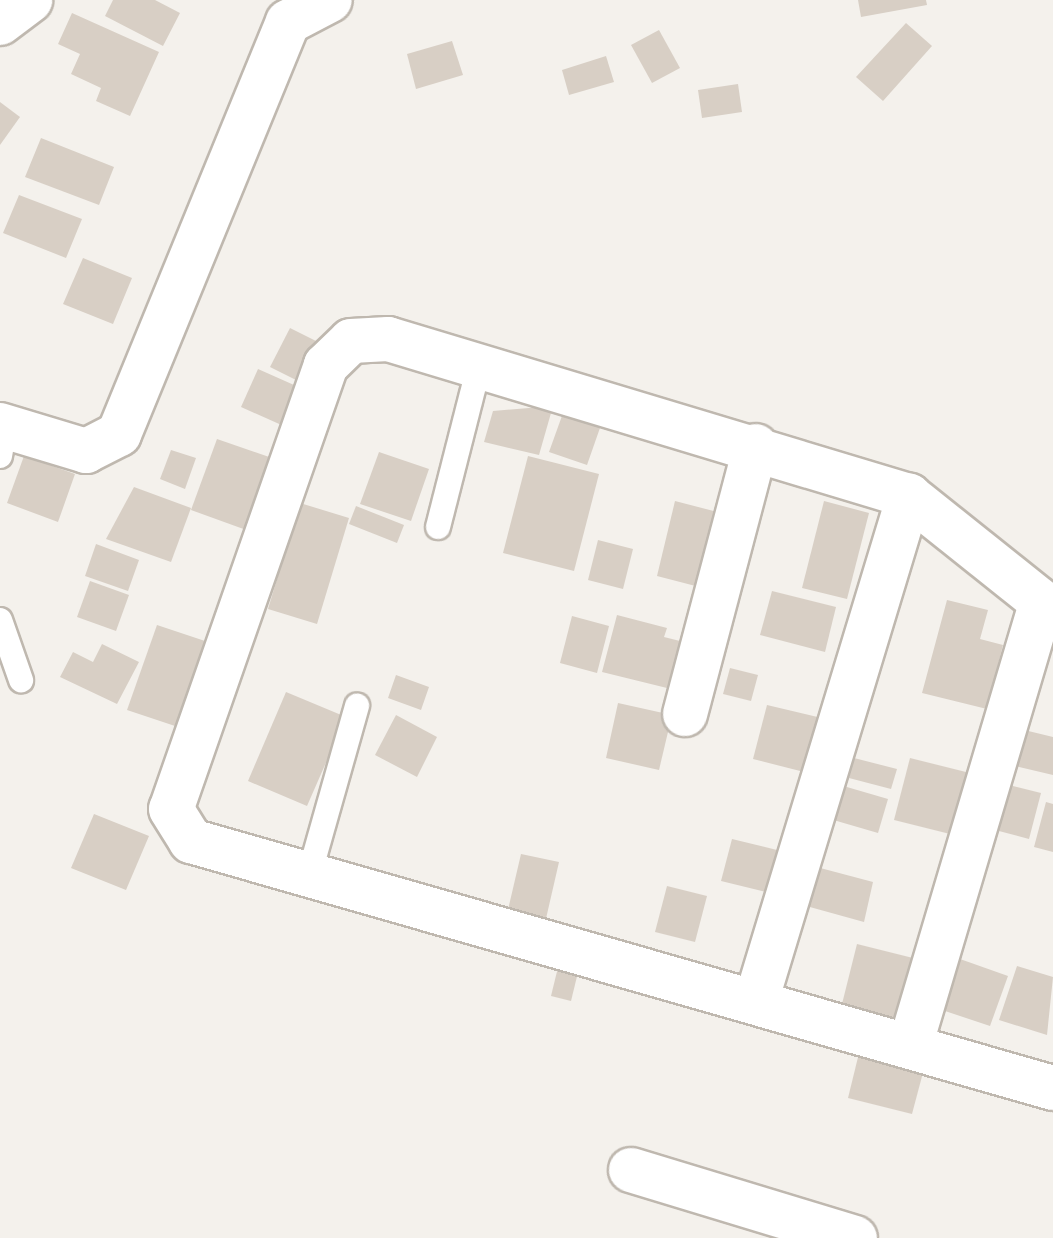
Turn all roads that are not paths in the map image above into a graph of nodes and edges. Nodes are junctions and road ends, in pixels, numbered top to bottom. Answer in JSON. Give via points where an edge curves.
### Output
{"nodes":[{"id":1,"x":30,"y":0,"type":"edge"},
{"id":2,"x":330,"y":0,"type":"edge"},
{"id":3,"x":278,"y":11,"type":"edge"},
{"id":4,"x":0,"y":23,"type":"edge"},
{"id":5,"x":479,"y":366,"type":"junction"},
{"id":6,"x":2,"y":436,"type":"edge"},
{"id":7,"x":756,"y":446,"type":"junction"},
{"id":8,"x":909,"y":496,"type":"junction"},
{"id":9,"x":438,"y":527,"type":"dead end"},
{"id":10,"x":1047,"y":607,"type":"edge"},
{"id":11,"x":0,"y":620,"type":"edge"},
{"id":12,"x":21,"y":680,"type":"dead end"},
{"id":13,"x":357,"y":706,"type":"dead end"},
{"id":14,"x":685,"y":714,"type":"dead end"},
{"id":15,"x":310,"y":872,"type":"junction"},
{"id":16,"x":757,"y":998,"type":"junction"},
{"id":17,"x":911,"y":1043,"type":"junction"},
{"id":18,"x":1053,"y":1088,"type":"edge"},
{"id":19,"x":631,"y":1170,"type":"dead end"},
{"id":20,"x":855,"y":1238,"type":"edge"}],
"edges":[{"from":1,"to":4,"type":"street"},
{"from":2,"to":3,"type":"street"},
{"from":3,"to":6,"type":"street","via":[[130,419],[111,440],[86,451]]},
{"from":5,"to":7,"type":"street"},
{"from":5,"to":9,"type":"lane"},
{"from":5,"to":15,"type":"street","via":[[369,337],[337,349],[172,788],[171,809],[191,841]]},
{"from":7,"to":8,"type":"street"},
{"from":7,"to":14,"type":"street"},
{"from":8,"to":10,"type":"street"},
{"from":8,"to":16,"type":"street"},
{"from":10,"to":17,"type":"street"},
{"from":11,"to":12,"type":"lane"},
{"from":13,"to":15,"type":"lane"},
{"from":15,"to":16,"type":"street"},
{"from":16,"to":17,"type":"street"},
{"from":17,"to":18,"type":"street"},
{"from":19,"to":20,"type":"street"}]}
